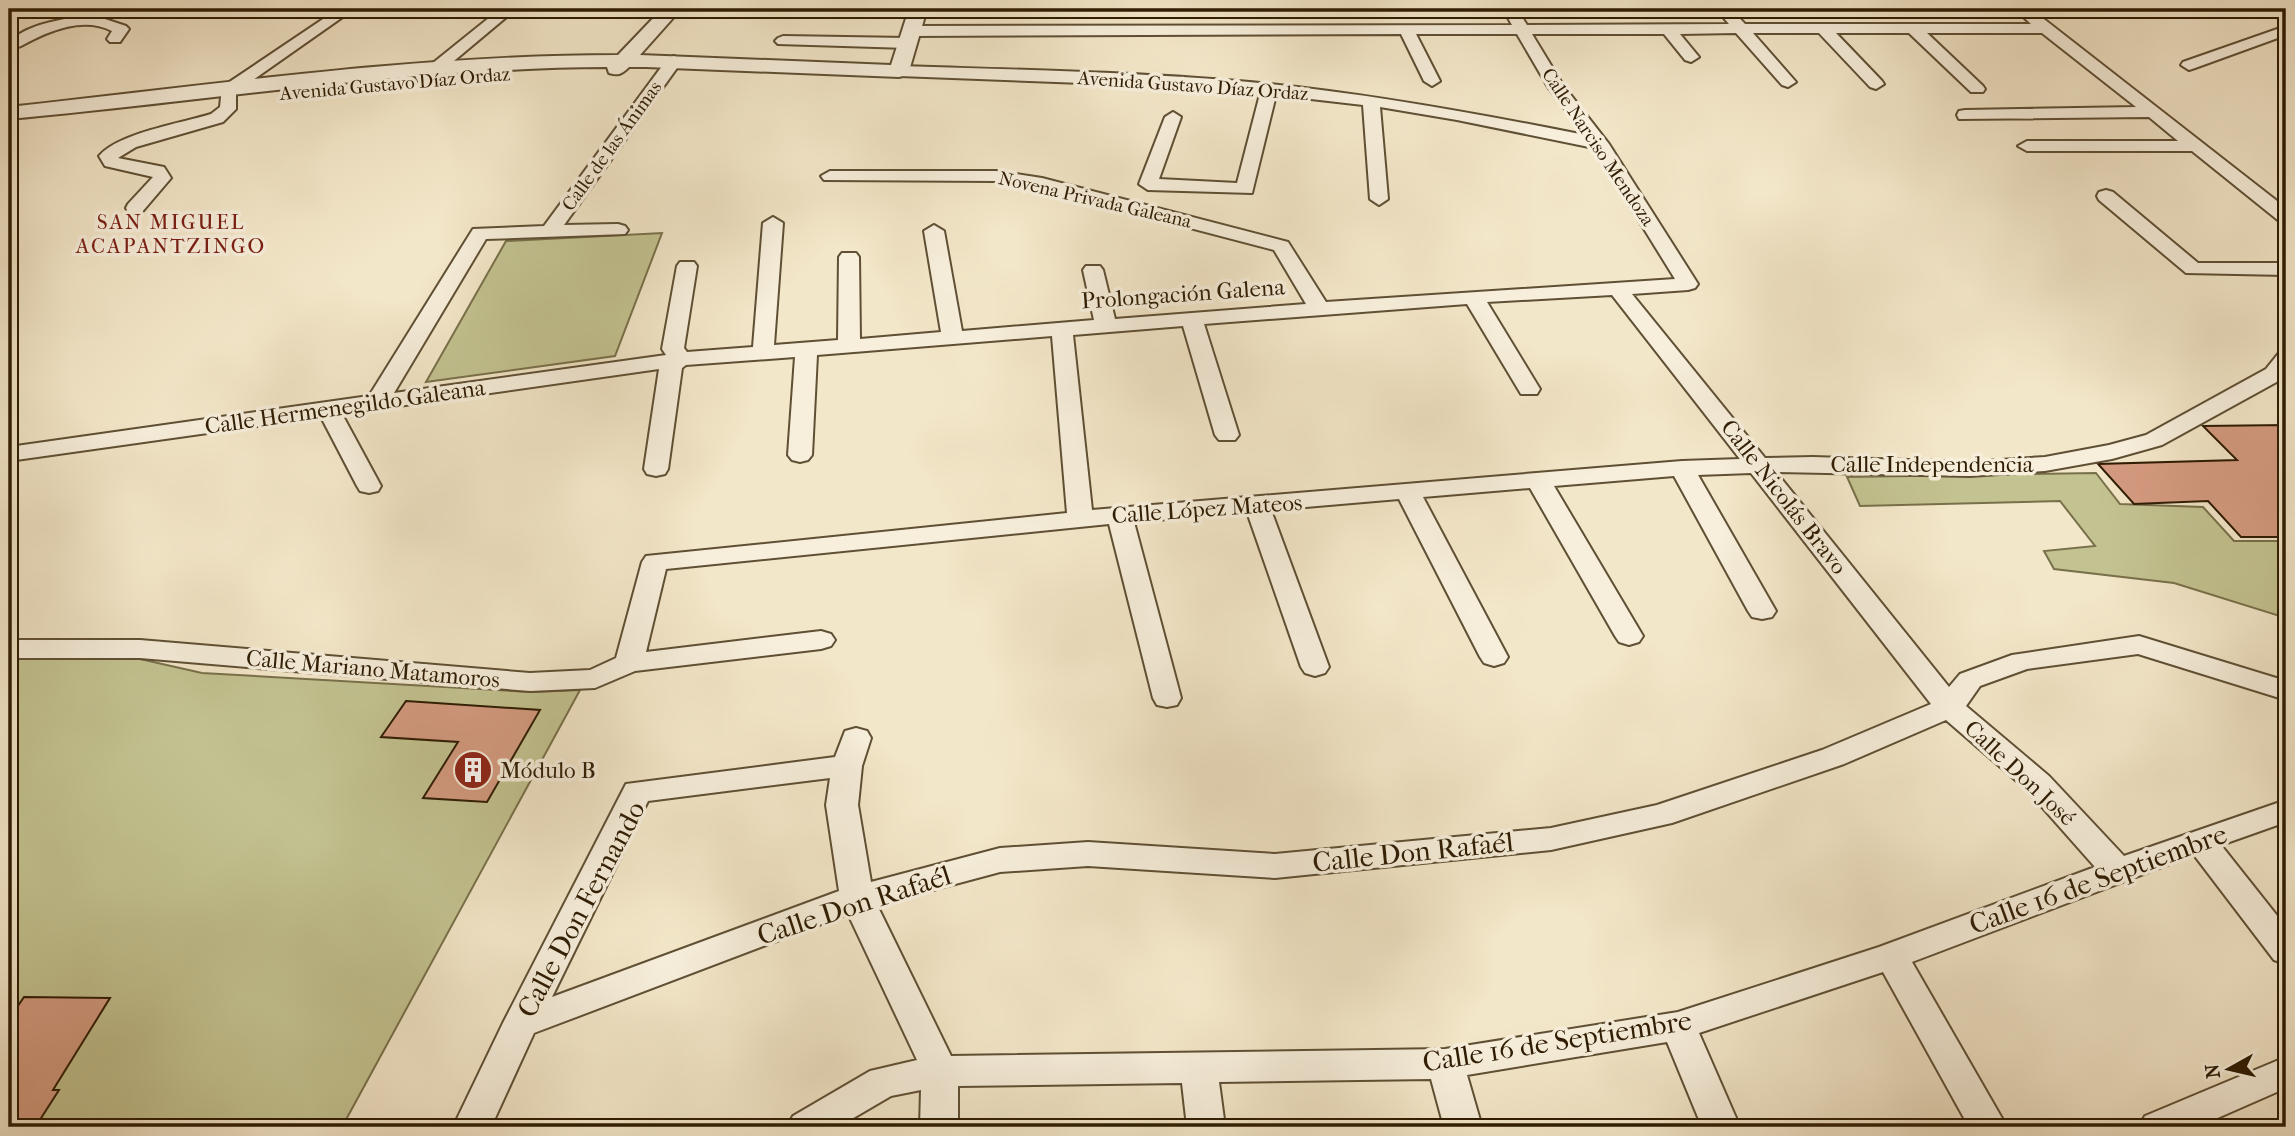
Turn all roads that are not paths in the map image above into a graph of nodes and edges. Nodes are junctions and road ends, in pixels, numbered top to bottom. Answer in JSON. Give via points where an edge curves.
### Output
{"nodes":[{"id":1,"x":110,"y":9,"type":"edge"},
{"id":2,"x":347,"y":9,"type":"edge"},
{"id":3,"x":509,"y":9,"type":"edge"},
{"id":4,"x":673,"y":9,"type":"edge"},
{"id":5,"x":764,"y":9,"type":"edge"},
{"id":6,"x":918,"y":9,"type":"edge"},
{"id":7,"x":1510,"y":9,"type":"edge"},
{"id":8,"x":1723,"y":9,"type":"edge"},
{"id":9,"x":2022,"y":9,"type":"edge"},
{"id":10,"x":2265,"y":9,"type":"edge"},
{"id":11,"x":2286,"y":15,"type":"edge"},
{"id":12,"x":1859,"y":16,"type":"dead end"},
{"id":13,"x":90,"y":21,"type":"junction"},
{"id":14,"x":1742,"y":29,"type":"junction"},
{"id":15,"x":1873,"y":29,"type":"junction"},
{"id":16,"x":1913,"y":29,"type":"junction"},
{"id":17,"x":2048,"y":29,"type":"junction"},
{"id":18,"x":1406,"y":30,"type":"junction"},
{"id":19,"x":1522,"y":30,"type":"junction"},
{"id":20,"x":1669,"y":30,"type":"junction"},
{"id":21,"x":1824,"y":30,"type":"junction"},
{"id":22,"x":2286,"y":30,"type":"edge"},
{"id":23,"x":909,"y":37,"type":"junction"},
{"id":24,"x":115,"y":39,"type":"dead end"},
{"id":25,"x":783,"y":41,"type":"dead end"},
{"id":26,"x":16,"y":43,"type":"dead end"},
{"id":27,"x":1692,"y":57,"type":"dead end"},
{"id":28,"x":620,"y":65,"type":"junction"},
{"id":29,"x":671,"y":65,"type":"junction"},
{"id":30,"x":2189,"y":65,"type":"dead end"},
{"id":31,"x":899,"y":71,"type":"junction"},
{"id":32,"x":429,"y":74,"type":"junction"},
{"id":33,"x":1432,"y":81,"type":"dead end"},
{"id":34,"x":1788,"y":82,"type":"dead end"},
{"id":35,"x":1876,"y":84,"type":"dead end"},
{"id":36,"x":1269,"y":89,"type":"junction"},
{"id":37,"x":1977,"y":89,"type":"dead end"},
{"id":38,"x":228,"y":94,"type":"junction"},
{"id":39,"x":1371,"y":101,"type":"junction"},
{"id":40,"x":2154,"y":112,"type":"junction"},
{"id":41,"x":9,"y":113,"type":"edge"},
{"id":42,"x":1965,"y":115,"type":"dead end"},
{"id":43,"x":1173,"y":117,"type":"dead end"},
{"id":44,"x":9,"y":123,"type":"edge"},
{"id":45,"x":1600,"y":144,"type":"junction"},
{"id":46,"x":2027,"y":146,"type":"dead end"},
{"id":47,"x":2195,"y":146,"type":"junction"},
{"id":48,"x":830,"y":176,"type":"dead end"},
{"id":49,"x":2106,"y":196,"type":"dead end"},
{"id":50,"x":1379,"y":199,"type":"dead end"},
{"id":51,"x":135,"y":208,"type":"dead end"},
{"id":52,"x":2286,"y":218,"type":"edge"},
{"id":53,"x":773,"y":223,"type":"dead end"},
{"id":54,"x":618,"y":230,"type":"dead end"},
{"id":55,"x":550,"y":231,"type":"junction"},
{"id":56,"x":934,"y":231,"type":"dead end"},
{"id":57,"x":849,"y":257,"type":"dead end"},
{"id":58,"x":687,"y":266,"type":"dead end"},
{"id":59,"x":2286,"y":269,"type":"edge"},
{"id":60,"x":1093,"y":270,"type":"dead end"},
{"id":61,"x":1688,"y":284,"type":"joint"},
{"id":62,"x":1618,"y":289,"type":"junction"},
{"id":63,"x":1473,"y":297,"type":"junction"},
{"id":64,"x":1320,"y":310,"type":"junction"},
{"id":65,"x":1192,"y":320,"type":"junction"},
{"id":66,"x":1106,"y":326,"type":"junction"},
{"id":67,"x":1062,"y":329,"type":"junction"},
{"id":68,"x":953,"y":338,"type":"junction"},
{"id":69,"x":849,"y":346,"type":"junction"},
{"id":70,"x":807,"y":348,"type":"junction"},
{"id":71,"x":762,"y":352,"type":"junction"},
{"id":72,"x":681,"y":359,"type":"junction"},
{"id":73,"x":2286,"y":359,"type":"edge"},
{"id":74,"x":1529,"y":389,"type":"dead end"},
{"id":75,"x":377,"y":402,"type":"junction"},
{"id":76,"x":328,"y":409,"type":"junction"},
{"id":77,"x":1227,"y":435,"type":"dead end"},
{"id":78,"x":9,"y":454,"type":"edge"},
{"id":79,"x":800,"y":454,"type":"dead end"},
{"id":80,"x":1760,"y":467,"type":"junction"},
{"id":81,"x":1682,"y":468,"type":"junction"},
{"id":82,"x":656,"y":469,"type":"dead end"},
{"id":83,"x":1538,"y":480,"type":"junction"},
{"id":84,"x":369,"y":486,"type":"dead end"},
{"id":85,"x":1408,"y":492,"type":"junction"},
{"id":86,"x":1257,"y":506,"type":"junction"},
{"id":87,"x":1120,"y":516,"type":"junction"},
{"id":88,"x":1080,"y":519,"type":"junction"},
{"id":89,"x":655,"y":562,"type":"joint"},
{"id":90,"x":1762,"y":611,"type":"dead end"},
{"id":91,"x":1629,"y":636,"type":"dead end"},
{"id":92,"x":821,"y":640,"type":"dead end"},
{"id":93,"x":9,"y":649,"type":"edge"},
{"id":94,"x":1494,"y":657,"type":"dead end"},
{"id":95,"x":629,"y":663,"type":"junction"},
{"id":96,"x":1315,"y":667,"type":"dead end"},
{"id":97,"x":2286,"y":691,"type":"edge"},
{"id":98,"x":1167,"y":698,"type":"dead end"},
{"id":99,"x":1949,"y":707,"type":"junction"},
{"id":100,"x":852,"y":752,"type":"joint"},
{"id":101,"x":2286,"y":811,"type":"edge"},
{"id":102,"x":2200,"y":840,"type":"junction"},
{"id":103,"x":2119,"y":872,"type":"junction"},
{"id":104,"x":857,"y":898,"type":"junction"},
{"id":105,"x":2286,"y":951,"type":"edge"},
{"id":106,"x":1891,"y":956,"type":"junction"},
{"id":107,"x":521,"y":1023,"type":"junction"},
{"id":108,"x":1678,"y":1026,"type":"junction"},
{"id":109,"x":1445,"y":1064,"type":"junction"},
{"id":110,"x":1199,"y":1069,"type":"junction"},
{"id":111,"x":940,"y":1071,"type":"junction"},
{"id":112,"x":2286,"y":1072,"type":"edge"},
{"id":113,"x":472,"y":1127,"type":"edge"},
{"id":114,"x":806,"y":1127,"type":"edge"},
{"id":115,"x":939,"y":1127,"type":"edge"},
{"id":116,"x":1206,"y":1127,"type":"edge"},
{"id":117,"x":1463,"y":1127,"type":"edge"},
{"id":118,"x":1721,"y":1127,"type":"edge"},
{"id":119,"x":1988,"y":1127,"type":"edge"},
{"id":120,"x":2158,"y":1127,"type":"edge"}],
"edges":[{"from":1,"to":13,"type":"street"},
{"from":2,"to":38,"type":"street"},
{"from":3,"to":32,"type":"street"},
{"from":4,"to":28,"type":"street"},
{"from":5,"to":6,"type":"street"},
{"from":6,"to":23,"type":"street"},
{"from":7,"to":19,"type":"street","name":"Calle Narciso Mendoza"},
{"from":8,"to":14,"type":"street"},
{"from":9,"to":17,"type":"street"},
{"from":10,"to":11,"type":"street"},
{"from":12,"to":15,"type":"street"},
{"from":13,"to":24,"type":"street","via":[[112,23],[121,29]]},
{"from":13,"to":26,"type":"street","via":[[33,32]]},
{"from":14,"to":20,"type":"street"},
{"from":14,"to":21,"type":"street"},
{"from":14,"to":34,"type":"street"},
{"from":15,"to":16,"type":"street"},
{"from":15,"to":21,"type":"street"},
{"from":16,"to":17,"type":"street"},
{"from":16,"to":37,"type":"street"},
{"from":17,"to":40,"type":"street"},
{"from":18,"to":19,"type":"street"},
{"from":18,"to":23,"type":"street","via":[[1129,25]]},
{"from":18,"to":33,"type":"street"},
{"from":19,"to":20,"type":"street"},
{"from":19,"to":45,"type":"street","name":"Calle Narciso Mendoza","via":[[1556,87]]},
{"from":20,"to":27,"type":"street"},
{"from":21,"to":35,"type":"street"},
{"from":22,"to":30,"type":"street"},
{"from":23,"to":25,"type":"street"},
{"from":23,"to":31,"type":"street"},
{"from":28,"to":29,"type":"street","name":"Avenida Gustavo Díaz Ordaz"},
{"from":28,"to":32,"type":"street","name":"Avenida Gustavo Díaz Ordaz"},
{"from":29,"to":31,"type":"street","name":"Avenida Gustavo Díaz Ordaz"},
{"from":29,"to":55,"type":"street","name":"Calle de las Ánimas"},
{"from":31,"to":36,"type":"street","name":"Avenida Gustavo Díaz Ordaz"},
{"from":32,"to":38,"type":"street","name":"Avenida Gustavo Díaz Ordaz"},
{"from":36,"to":39,"type":"street","name":"Avenida Gustavo Díaz Ordaz"},
{"from":36,"to":43,"type":"street","via":[[1245,189],[1148,184]]},
{"from":38,"to":41,"type":"street","name":"Avenida Gustavo Díaz Ordaz"},
{"from":38,"to":44,"type":"street","name":"Avenida Gustavo Díaz Ordaz"},
{"from":38,"to":51,"type":"street","via":[[228,109],[217,118],[130,143],[108,156],[111,162],[158,171],[162,178]]},
{"from":39,"to":45,"type":"street","name":"Avenida Gustavo Díaz Ordaz"},
{"from":39,"to":50,"type":"street"},
{"from":40,"to":42,"type":"street"},
{"from":40,"to":47,"type":"street"},
{"from":45,"to":61,"type":"street","name":"Calle Narciso Mendoza"},
{"from":46,"to":47,"type":"street"},
{"from":47,"to":52,"type":"street"},
{"from":48,"to":64,"type":"street","name":"Novena Privada Galeana","via":[[996,176],[1282,246]]},
{"from":49,"to":59,"type":"street","via":[[2193,269]]},
{"from":53,"to":71,"type":"street"},
{"from":54,"to":55,"type":"street","name":"Calle de las Ánimas"},
{"from":55,"to":75,"type":"street","name":"Calle de las Ánimas","via":[[480,233]]},
{"from":56,"to":68,"type":"street"},
{"from":57,"to":69,"type":"street"},
{"from":58,"to":72,"type":"street","via":[[673,349]]},
{"from":60,"to":66,"type":"street"},
{"from":61,"to":62,"type":"street","name":"Prolongación Galena"},
{"from":62,"to":63,"type":"street","name":"Prolongación Galena"},
{"from":62,"to":80,"type":"street","name":"Calle Nicolás Bravo"},
{"from":63,"to":64,"type":"street","name":"Prolongación Galena"},
{"from":63,"to":74,"type":"street"},
{"from":64,"to":65,"type":"street","name":"Prolongación Galena"},
{"from":65,"to":66,"type":"street","name":"Prolongación Galena"},
{"from":65,"to":77,"type":"street"},
{"from":66,"to":67,"type":"street","name":"Prolongación Galena"},
{"from":67,"to":68,"type":"street","name":"Prolongación Galena"},
{"from":67,"to":88,"type":"street"},
{"from":68,"to":69,"type":"street","name":"Prolongación Galena"},
{"from":69,"to":70,"type":"street","name":"Prolongación Galena"},
{"from":70,"to":71,"type":"street","name":"Prolongación Galena"},
{"from":70,"to":79,"type":"street"},
{"from":71,"to":72,"type":"street","name":"Prolongación Galena"},
{"from":72,"to":75,"type":"street","name":"Calle Hermenegildo Galeana"},
{"from":72,"to":82,"type":"street","via":[[671,365]]},
{"from":73,"to":80,"type":"street","name":"Calle Independencia","via":[[2274,374],[2154,440],[2112,452],[2045,464],[1969,469],[1813,464]]},
{"from":75,"to":76,"type":"street","name":"Calle Hermenegildo Galeana"},
{"from":76,"to":78,"type":"street","name":"Calle Hermenegildo Galeana"},
{"from":76,"to":84,"type":"street"},
{"from":80,"to":81,"type":"street","name":"Calle López Mateos"},
{"from":80,"to":99,"type":"street","name":"Calle Nicolás Bravo"},
{"from":81,"to":83,"type":"street","name":"Calle López Mateos"},
{"from":81,"to":90,"type":"street"},
{"from":83,"to":85,"type":"street","name":"Calle López Mateos"},
{"from":83,"to":91,"type":"street"},
{"from":85,"to":86,"type":"street","name":"Calle López Mateos"},
{"from":85,"to":94,"type":"street"},
{"from":86,"to":87,"type":"street","name":"Calle López Mateos"},
{"from":86,"to":96,"type":"street"},
{"from":87,"to":88,"type":"street","name":"Calle López Mateos"},
{"from":87,"to":98,"type":"street"},
{"from":88,"to":89,"type":"street","name":"Calle López Mateos"},
{"from":89,"to":95,"type":"street"},
{"from":92,"to":95,"type":"street"},
{"from":93,"to":95,"type":"street","name":"Calle Mariano Matamoros","via":[[140,649],[530,682],[594,679]]},
{"from":97,"to":99,"type":"street","name":"Calle Don Rafaél","via":[[2139,645],[2021,661],[1970,680]]},
{"from":99,"to":103,"type":"street","name":"Calle Don José","via":[[2038,783]]},
{"from":99,"to":104,"type":"street","name":"Calle Don Rafaél","via":[[1833,757],[1674,810],[1550,839],[1275,866],[1088,853],[1000,860]]},
{"from":100,"to":104,"type":"street","name":"Calle Don Fernando","via":[[842,805]]},
{"from":100,"to":107,"type":"street","name":"Calle Don Fernando","via":[[637,792]]},
{"from":101,"to":102,"type":"street","name":"Calle 16 de Septiembre"},
{"from":102,"to":103,"type":"street","name":"Calle 16 de Septiembre"},
{"from":102,"to":105,"type":"street"},
{"from":103,"to":106,"type":"street","name":"Calle 16 de Septiembre"},
{"from":104,"to":107,"type":"street","name":"Calle Don Rafaél"},
{"from":104,"to":111,"type":"street","name":"Calle Don Fernando"},
{"from":106,"to":108,"type":"street","name":"Calle 16 de Septiembre"},
{"from":106,"to":119,"type":"street"},
{"from":107,"to":113,"type":"street","name":"Calle Don Fernando"},
{"from":108,"to":109,"type":"street","name":"Calle 16 de Septiembre"},
{"from":108,"to":118,"type":"street"},
{"from":109,"to":110,"type":"street","name":"Calle 16 de Septiembre"},
{"from":109,"to":117,"type":"street"},
{"from":110,"to":111,"type":"street","name":"Calle 16 de Septiembre"},
{"from":110,"to":116,"type":"street"},
{"from":111,"to":114,"type":"street","name":"Calle 16 de Septiembre","via":[[883,1082]]},
{"from":111,"to":115,"type":"street"},
{"from":112,"to":120,"type":"street"}]}
